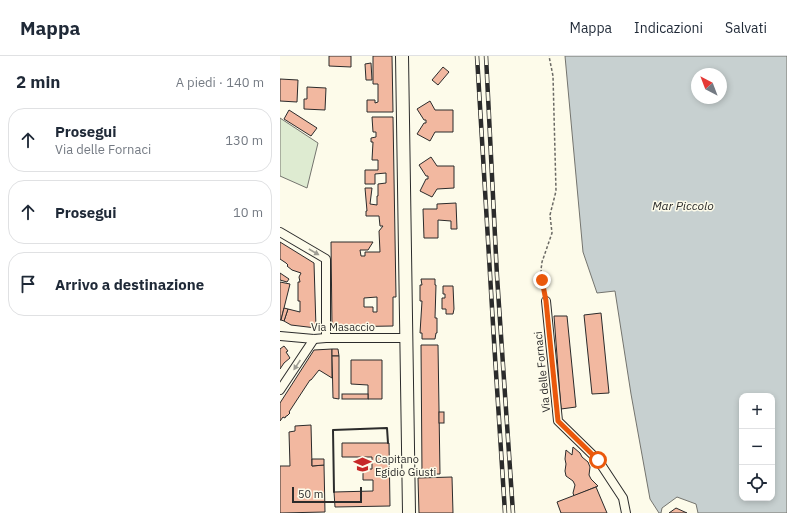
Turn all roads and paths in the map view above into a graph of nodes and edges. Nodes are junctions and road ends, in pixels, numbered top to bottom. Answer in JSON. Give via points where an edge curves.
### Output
{"nodes":[{"id":1,"x":402,"y":56,"type":"edge"},
{"id":2,"x":549,"y":56,"type":"edge"},
{"id":3,"x":280,"y":232,"type":"edge"},
{"id":4,"x":546,"y":301,"type":"joint"},
{"id":5,"x":280,"y":336,"type":"edge"},
{"id":6,"x":326,"y":338,"type":"junction"},
{"id":7,"x":406,"y":338,"type":"junction"},
{"id":8,"x":314,"y":339,"type":"junction"},
{"id":9,"x":280,"y":390,"type":"edge"},
{"id":10,"x":409,"y":513,"type":"edge"},
{"id":11,"x":626,"y":513,"type":"edge"}],
"edges":[{"from":1,"to":7,"type":"main road"},
{"from":2,"to":4,"type":"path","via":[[553,76],[556,191],[550,215],[552,233],[541,270]]},
{"from":3,"to":6,"type":"street","one_way":true,"via":[[326,259]]},
{"from":4,"to":11,"type":"street","name":"Via delle Fornaci","via":[[558,421],[598,460],[623,498]]},
{"from":5,"to":8,"type":"street","name":"Via Masaccio"},
{"from":6,"to":7,"type":"street","name":"Via Masaccio"},
{"from":6,"to":8,"type":"street","name":"Via Masaccio"},
{"from":7,"to":10,"type":"main road"},
{"from":8,"to":9,"type":"street","one_way":true}]}
